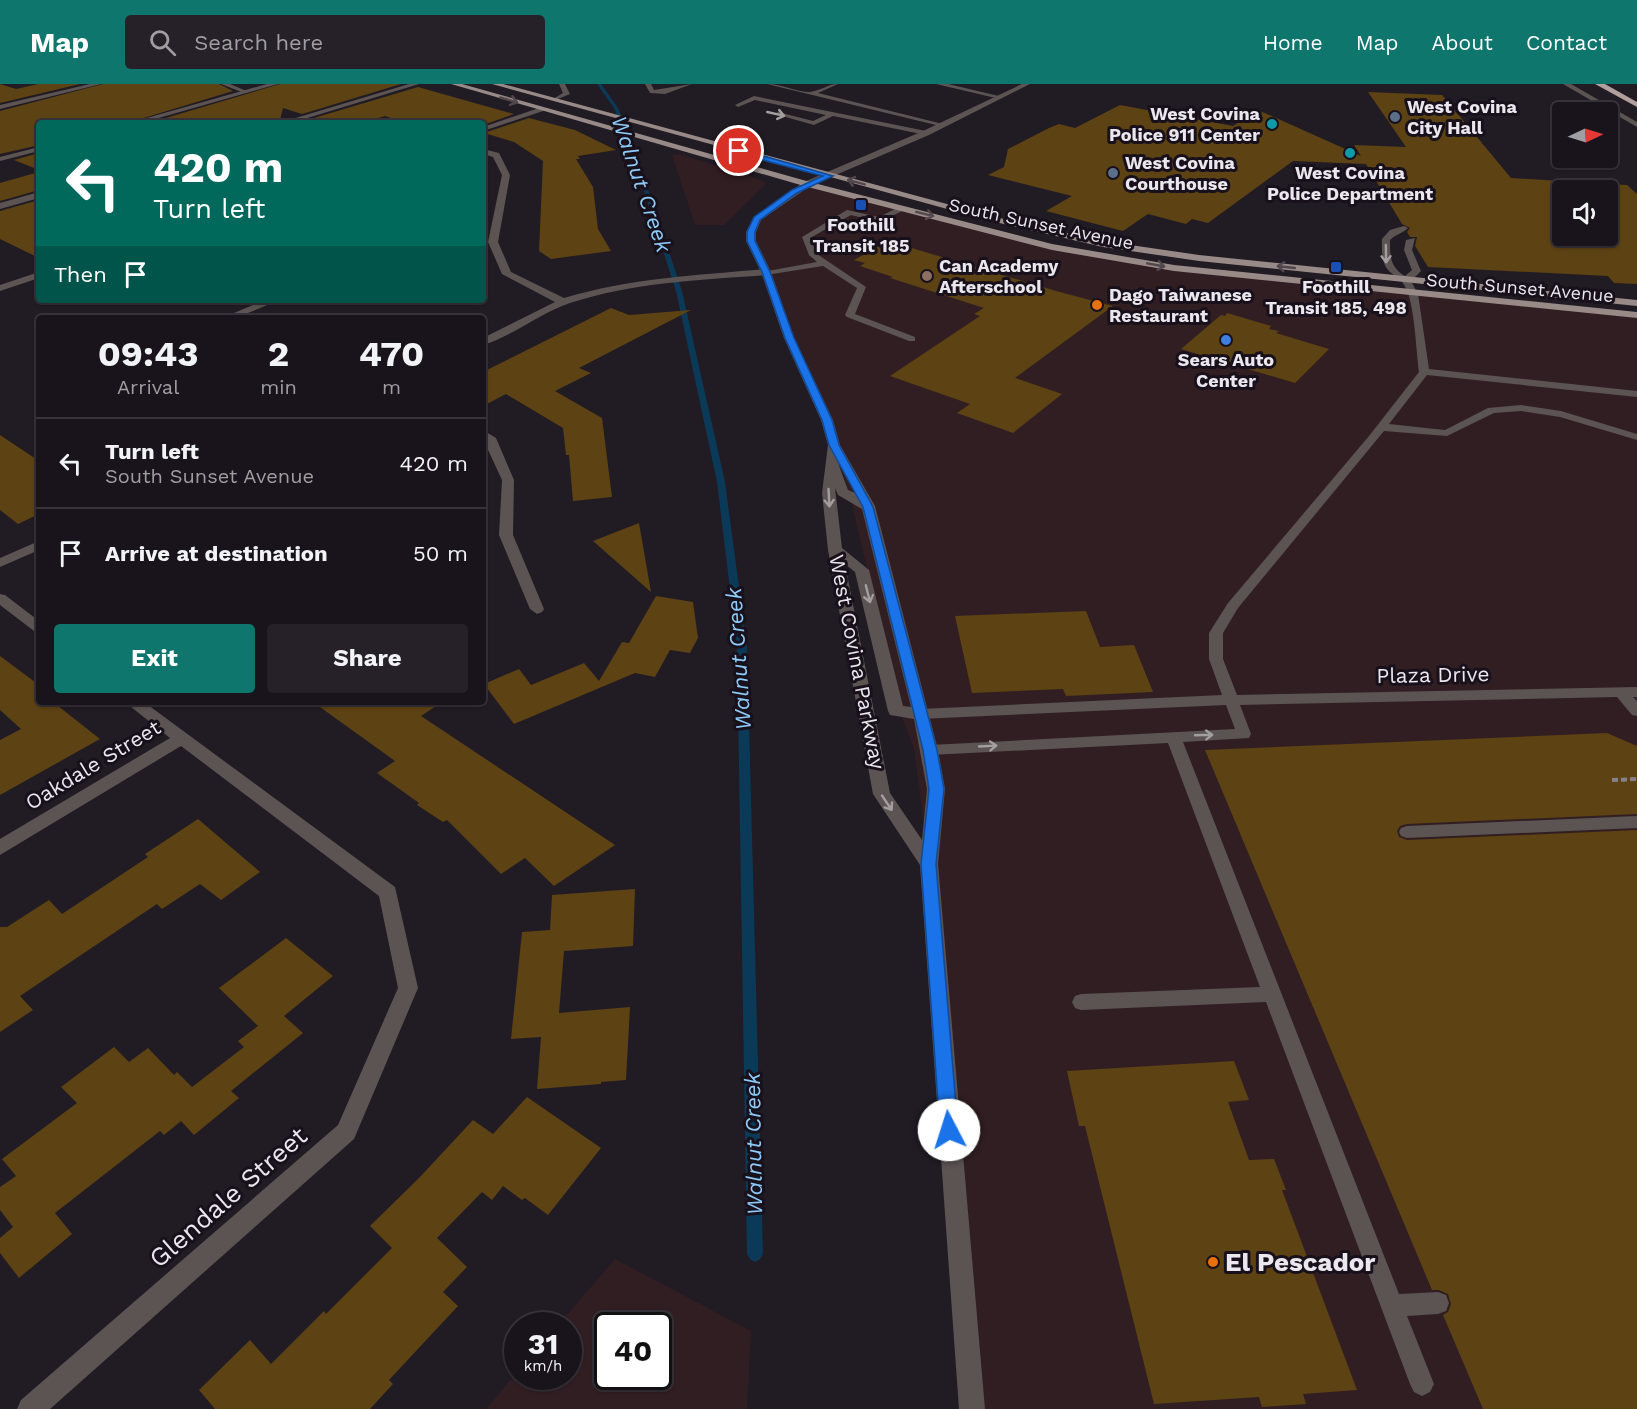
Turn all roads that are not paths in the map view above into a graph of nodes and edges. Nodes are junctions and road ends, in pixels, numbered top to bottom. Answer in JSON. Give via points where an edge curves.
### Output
{"nodes":[{"id":1,"x":64,"y":84,"type":"edge"},
{"id":2,"x":98,"y":84,"type":"edge"},
{"id":3,"x":224,"y":84,"type":"edge"},
{"id":4,"x":275,"y":84,"type":"edge"},
{"id":5,"x":416,"y":84,"type":"edge"},
{"id":6,"x":454,"y":84,"type":"edge"},
{"id":7,"x":498,"y":84,"type":"edge"},
{"id":8,"x":562,"y":84,"type":"edge"},
{"id":9,"x":648,"y":84,"type":"edge"},
{"id":10,"x":689,"y":84,"type":"edge"},
{"id":11,"x":835,"y":84,"type":"edge"},
{"id":12,"x":939,"y":84,"type":"edge"},
{"id":13,"x":1027,"y":84,"type":"edge"},
{"id":14,"x":1566,"y":84,"type":"edge"},
{"id":15,"x":1599,"y":84,"type":"edge"},
{"id":16,"x":777,"y":85,"type":"edge"},
{"id":17,"x":246,"y":92,"type":"junction"},
{"id":18,"x":811,"y":94,"type":"junction"},
{"id":19,"x":1000,"y":97,"type":"junction"},
{"id":20,"x":0,"y":99,"type":"edge"},
{"id":21,"x":555,"y":100,"type":"junction"},
{"id":22,"x":1637,"y":105,"type":"edge"},
{"id":23,"x":0,"y":107,"type":"edge"},
{"id":24,"x":749,"y":108,"type":"dead end"},
{"id":25,"x":542,"y":110,"type":"junction"},
{"id":26,"x":771,"y":113,"type":"dead end"},
{"id":27,"x":830,"y":115,"type":"junction"},
{"id":28,"x":144,"y":120,"type":"edge"},
{"id":29,"x":293,"y":120,"type":"edge"},
{"id":30,"x":940,"y":124,"type":"junction"},
{"id":31,"x":1637,"y":125,"type":"edge"},
{"id":32,"x":486,"y":128,"type":"edge"},
{"id":33,"x":926,"y":133,"type":"junction"},
{"id":34,"x":36,"y":150,"type":"edge"},
{"id":35,"x":486,"y":152,"type":"edge"},
{"id":36,"x":0,"y":159,"type":"edge"},
{"id":37,"x":829,"y":176,"type":"junction"},
{"id":38,"x":807,"y":184,"type":"junction"},
{"id":39,"x":36,"y":196,"type":"edge"},
{"id":40,"x":0,"y":206,"type":"edge"},
{"id":41,"x":902,"y":208,"type":"junction"},
{"id":42,"x":1404,"y":228,"type":"dead end"},
{"id":43,"x":1412,"y":240,"type":"dead end"},
{"id":44,"x":488,"y":243,"type":"edge"},
{"id":45,"x":825,"y":263,"type":"junction"},
{"id":46,"x":766,"y":272,"type":"junction"},
{"id":47,"x":0,"y":273,"type":"edge"},
{"id":48,"x":36,"y":276,"type":"edge"},
{"id":49,"x":1406,"y":280,"type":"junction"},
{"id":50,"x":18,"y":282,"type":"junction"},
{"id":51,"x":0,"y":288,"type":"edge"},
{"id":52,"x":1413,"y":294,"type":"junction"},
{"id":53,"x":564,"y":302,"type":"junction"},
{"id":54,"x":266,"y":303,"type":"edge"},
{"id":55,"x":1637,"y":303,"type":"edge"},
{"id":56,"x":236,"y":315,"type":"edge"},
{"id":57,"x":1637,"y":315,"type":"edge"},
{"id":58,"x":912,"y":339,"type":"dead end"},
{"id":59,"x":486,"y":341,"type":"edge"},
{"id":60,"x":1424,"y":372,"type":"junction"},
{"id":61,"x":1637,"y":394,"type":"edge"},
{"id":62,"x":1381,"y":427,"type":"junction"},
{"id":63,"x":486,"y":436,"type":"edge"},
{"id":64,"x":1637,"y":437,"type":"edge"},
{"id":65,"x":834,"y":445,"type":"junction"},
{"id":66,"x":831,"y":466,"type":"junction"},
{"id":67,"x":868,"y":507,"type":"junction"},
{"id":68,"x":36,"y":547,"type":"edge"},
{"id":69,"x":835,"y":550,"type":"junction"},
{"id":70,"x":0,"y":563,"type":"edge"},
{"id":71,"x":0,"y":598,"type":"edge"},
{"id":72,"x":537,"y":609,"type":"dead end"},
{"id":73,"x":36,"y":626,"type":"edge"},
{"id":74,"x":1621,"y":692,"type":"junction"},
{"id":75,"x":1637,"y":692,"type":"edge"},
{"id":76,"x":1230,"y":700,"type":"junction"},
{"id":77,"x":137,"y":705,"type":"edge"},
{"id":78,"x":1637,"y":711,"type":"edge"},
{"id":79,"x":920,"y":714,"type":"junction"},
{"id":80,"x":1173,"y":736,"type":"junction"},
{"id":81,"x":180,"y":739,"type":"junction"},
{"id":82,"x":930,"y":750,"type":"junction"},
{"id":83,"x":1637,"y":822,"type":"edge"},
{"id":84,"x":1407,"y":832,"type":"dead end"},
{"id":85,"x":0,"y":848,"type":"edge"},
{"id":86,"x":929,"y":864,"type":"junction"},
{"id":87,"x":1272,"y":994,"type":"junction"},
{"id":88,"x":1080,"y":1002,"type":"dead end"},
{"id":89,"x":1438,"y":1303,"type":"dead end"},
{"id":90,"x":1392,"y":1306,"type":"junction"},
{"id":91,"x":1422,"y":1384,"type":"dead end"},
{"id":92,"x":30,"y":1409,"type":"edge"},
{"id":93,"x":972,"y":1409,"type":"edge"}],
"edges":[{"from":1,"to":20,"type":"lane"},
{"from":2,"to":23,"type":"lane"},
{"from":3,"to":17,"type":"lane"},
{"from":4,"to":17,"type":"street"},
{"from":5,"to":29,"type":"street"},
{"from":6,"to":25,"type":"main road","name":"South Sunset Avenue","one_way":true},
{"from":7,"to":21,"type":"main road","name":"South Sunset Avenue"},
{"from":8,"to":21,"type":"lane","via":[[567,94]]},
{"from":9,"to":10,"type":"lane","via":[[652,92],[658,93]]},
{"from":11,"to":18,"type":"lane"},
{"from":12,"to":19,"type":"lane"},
{"from":13,"to":19,"type":"street","name":"West Covina Parkway"},
{"from":14,"to":31,"type":"street"},
{"from":15,"to":22,"type":"highway"},
{"from":16,"to":18,"type":"lane"},
{"from":17,"to":28,"type":"street"},
{"from":18,"to":30,"type":"lane"},
{"from":19,"to":30,"type":"street","name":"West Covina Parkway"},
{"from":21,"to":37,"type":"main road","name":"South Sunset Avenue"},
{"from":24,"to":27,"type":"lane","via":[[738,105],[754,98]]},
{"from":25,"to":32,"type":"street"},
{"from":25,"to":38,"type":"main road","name":"South Sunset Avenue"},
{"from":26,"to":27,"type":"lane","one_way":true,"via":[[814,123]]},
{"from":27,"to":33,"type":"lane"},
{"from":30,"to":33,"type":"street","name":"West Covina Parkway"},
{"from":33,"to":37,"type":"street","name":"West Covina Parkway"},
{"from":34,"to":36,"type":"street"},
{"from":35,"to":44,"type":"street","via":[[496,155],[506,175]]},
{"from":37,"to":38,"type":"street","name":"West Covina Parkway"},
{"from":49,"to":37,"type":"main road","name":"South Sunset Avenue","one_way":true,"via":[[1103,244]]},
{"from":38,"to":41,"type":"main road","name":"South Sunset Avenue"},
{"from":38,"to":46,"type":"street","name":"West Covina Parkway","via":[[757,219],[751,241]]},
{"from":39,"to":40,"type":"street"},
{"from":41,"to":45,"type":"lane","via":[[880,220],[850,212],[806,237],[813,255]]},
{"from":41,"to":52,"type":"main road","name":"South Sunset Avenue","one_way":true,"via":[[1052,247],[1174,268]]},
{"from":42,"to":49,"type":"lane","one_way":true,"via":[[1386,239],[1385,254],[1386,266]]},
{"from":43,"to":49,"type":"lane","via":[[1408,250],[1417,271]]},
{"from":44,"to":53,"type":"street","via":[[507,274]]},
{"from":45,"to":46,"type":"lane"},
{"from":45,"to":58,"type":"lane","via":[[862,286],[850,315]]},
{"from":46,"to":53,"type":"street","via":[[632,285]]},
{"from":46,"to":65,"type":"street","name":"West Covina Parkway"},
{"from":47,"to":50,"type":"street"},
{"from":48,"to":50,"type":"street"},
{"from":49,"to":52,"type":"lane"},
{"from":49,"to":55,"type":"main road","name":"South Sunset Avenue"},
{"from":50,"to":51,"type":"street"},
{"from":52,"to":57,"type":"main road","name":"South Sunset Avenue"},
{"from":52,"to":60,"type":"lane"},
{"from":53,"to":59,"type":"street"},
{"from":54,"to":56,"type":"street"},
{"from":60,"to":61,"type":"lane"},
{"from":60,"to":62,"type":"lane"},
{"from":62,"to":64,"type":"lane","via":[[1447,433],[1492,410],[1521,408],[1561,414]]},
{"from":62,"to":76,"type":"lane","via":[[1233,606],[1216,633],[1216,659]]},
{"from":63,"to":72,"type":"street","via":[[508,480],[506,535]]},
{"from":65,"to":66,"type":"street","name":"West Covina Parkway"},
{"from":65,"to":67,"type":"street","name":"West Covina Parkway"},
{"from":66,"to":67,"type":"street","via":[[843,492]]},
{"from":66,"to":69,"type":"street","name":"West Covina Parkway","one_way":true,"via":[[828,493]]},
{"from":67,"to":79,"type":"street","name":"West Covina Parkway"},
{"from":68,"to":70,"type":"street"},
{"from":69,"to":79,"type":"street","one_way":true,"via":[[862,570],[896,711]]},
{"from":69,"to":86,"type":"street","name":"West Covina Parkway","one_way":true,"via":[[882,794]]},
{"from":71,"to":73,"type":"street"},
{"from":74,"to":75,"type":"lane","name":"Plaza Drive"},
{"from":74,"to":76,"type":"lane","name":"Plaza Drive"},
{"from":74,"to":78,"type":"lane"},
{"from":76,"to":79,"type":"lane","name":"Plaza Drive"},
{"from":80,"to":76,"type":"lane","one_way":true,"via":[[1244,734]]},
{"from":77,"to":81,"type":"street"},
{"from":79,"to":82,"type":"street","name":"West Covina Parkway"},
{"from":82,"to":80,"type":"lane","one_way":true},
{"from":80,"to":87,"type":"lane"},
{"from":81,"to":85,"type":"street","name":"Oakdale Street"},
{"from":81,"to":92,"type":"street","name":"Glendale Street","via":[[388,892],[408,988],[346,1132]]},
{"from":82,"to":86,"type":"street","name":"West Covina Parkway","via":[[936,789]]},
{"from":83,"to":84,"type":"lane"},
{"from":86,"to":93,"type":"street","name":"West Covina Parkway"},
{"from":87,"to":88,"type":"lane"},
{"from":87,"to":90,"type":"lane"},
{"from":89,"to":90,"type":"lane"},
{"from":90,"to":91,"type":"lane"}]}
